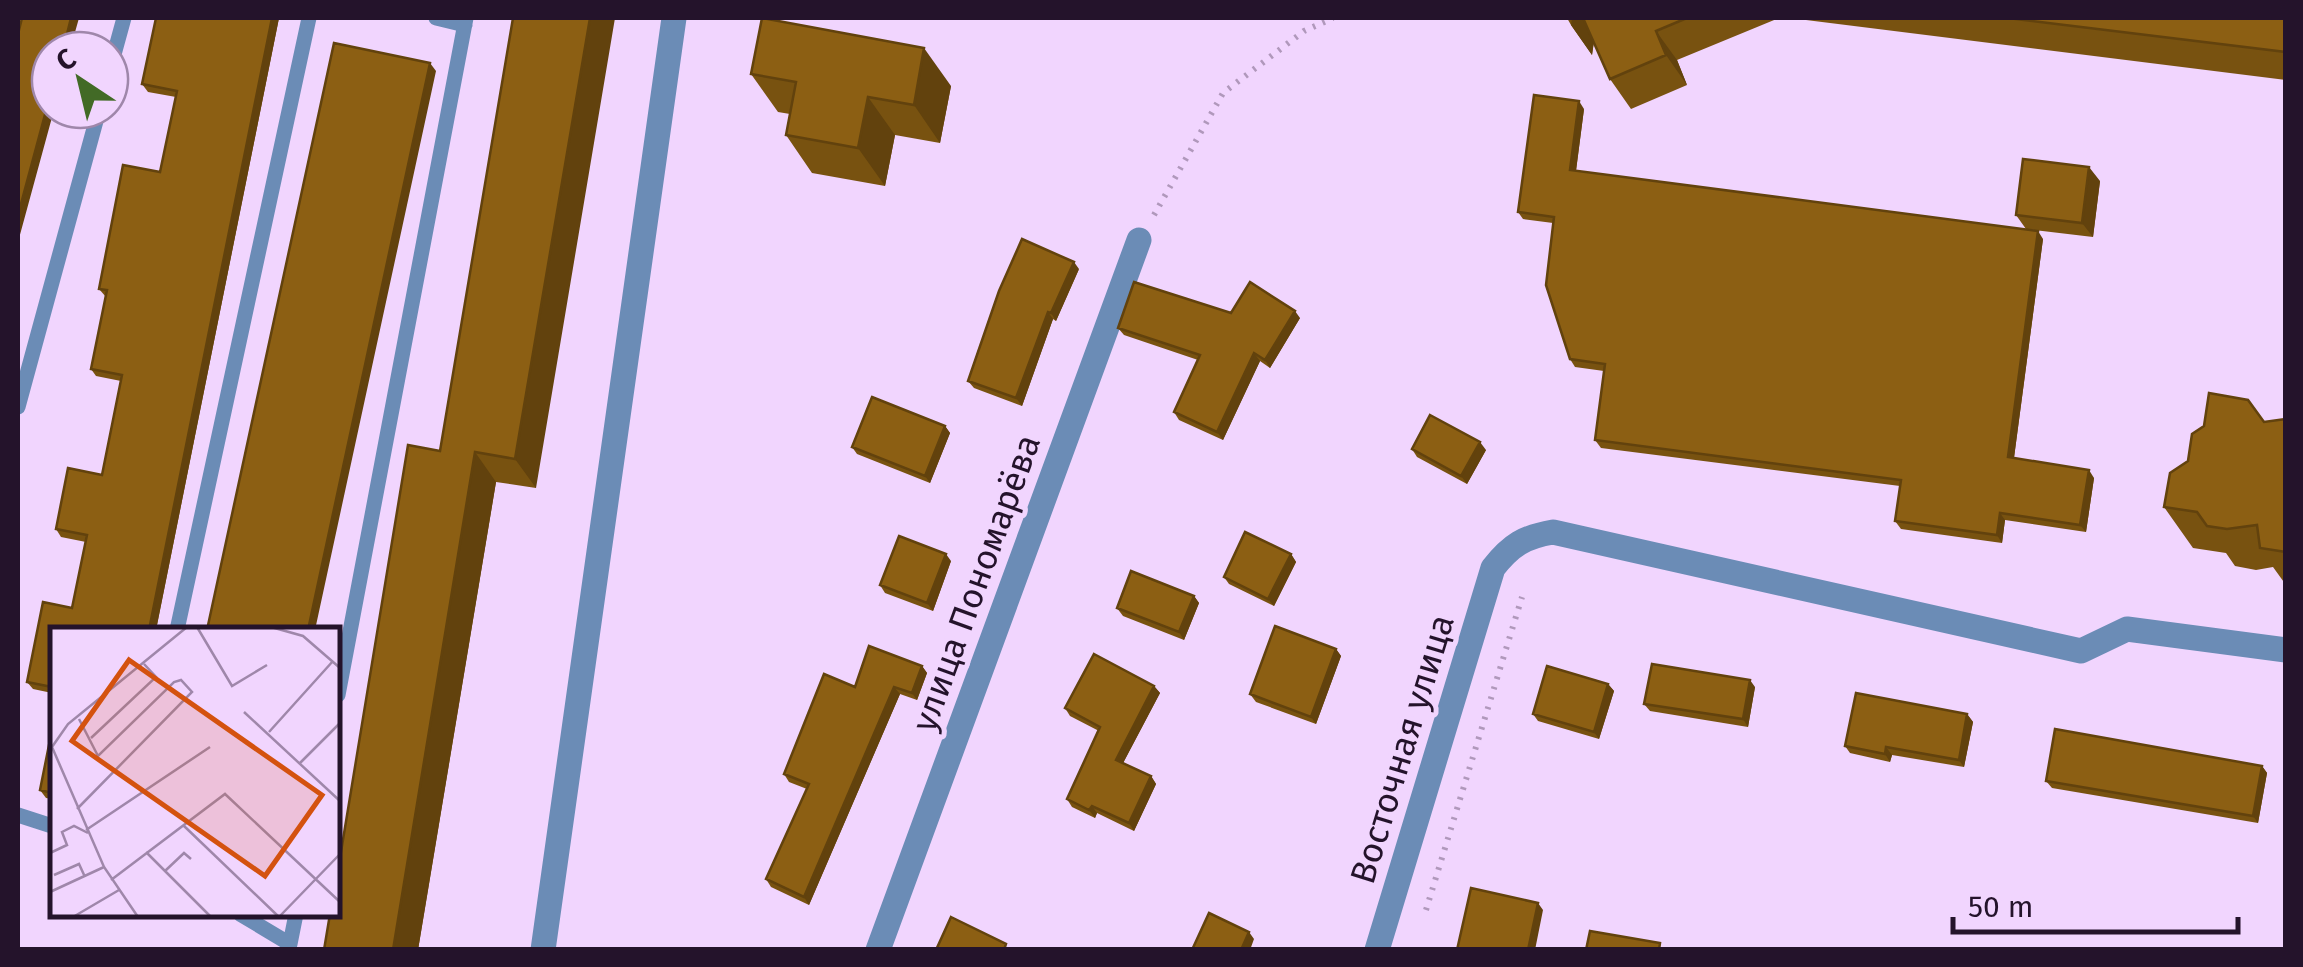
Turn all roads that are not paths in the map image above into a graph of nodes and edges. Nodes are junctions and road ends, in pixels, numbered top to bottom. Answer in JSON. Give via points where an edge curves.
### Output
{"nodes":[{"id":1,"x":309,"y":18,"type":"edge"},
{"id":2,"x":436,"y":18,"type":"edge"},
{"id":3,"x":674,"y":18,"type":"edge"},
{"id":4,"x":466,"y":21,"type":"edge"},
{"id":5,"x":94,"y":130,"type":"edge"},
{"id":6,"x":1139,"y":240,"type":"road end"},
{"id":7,"x":18,"y":407,"type":"edge"},
{"id":8,"x":178,"y":627,"type":"edge"},
{"id":9,"x":2286,"y":650,"type":"edge"},
{"id":10,"x":340,"y":684,"type":"edge"},
{"id":11,"x":18,"y":815,"type":"edge"},
{"id":12,"x":50,"y":825,"type":"edge"},
{"id":13,"x":245,"y":917,"type":"edge"},
{"id":14,"x":295,"y":917,"type":"edge"},
{"id":15,"x":543,"y":950,"type":"edge"},
{"id":16,"x":878,"y":950,"type":"edge"},
{"id":17,"x":1377,"y":950,"type":"edge"}],
"edges":[{"from":1,"to":8,"type":"lane"},
{"from":2,"to":4,"type":"lane"},
{"from":3,"to":15,"type":"street"},
{"from":4,"to":10,"type":"lane"},
{"from":5,"to":7,"type":"lane"},
{"from":6,"to":16,"type":"street","name":"улица Пономарёва"},
{"from":9,"to":17,"type":"street","name":"Восточная улица","via":[[2127,629],[2081,651],[1553,532],[1526,536],[1493,568]]},
{"from":11,"to":12,"type":"lane"},
{"from":13,"to":14,"type":"lane","via":[[290,944]]}]}
